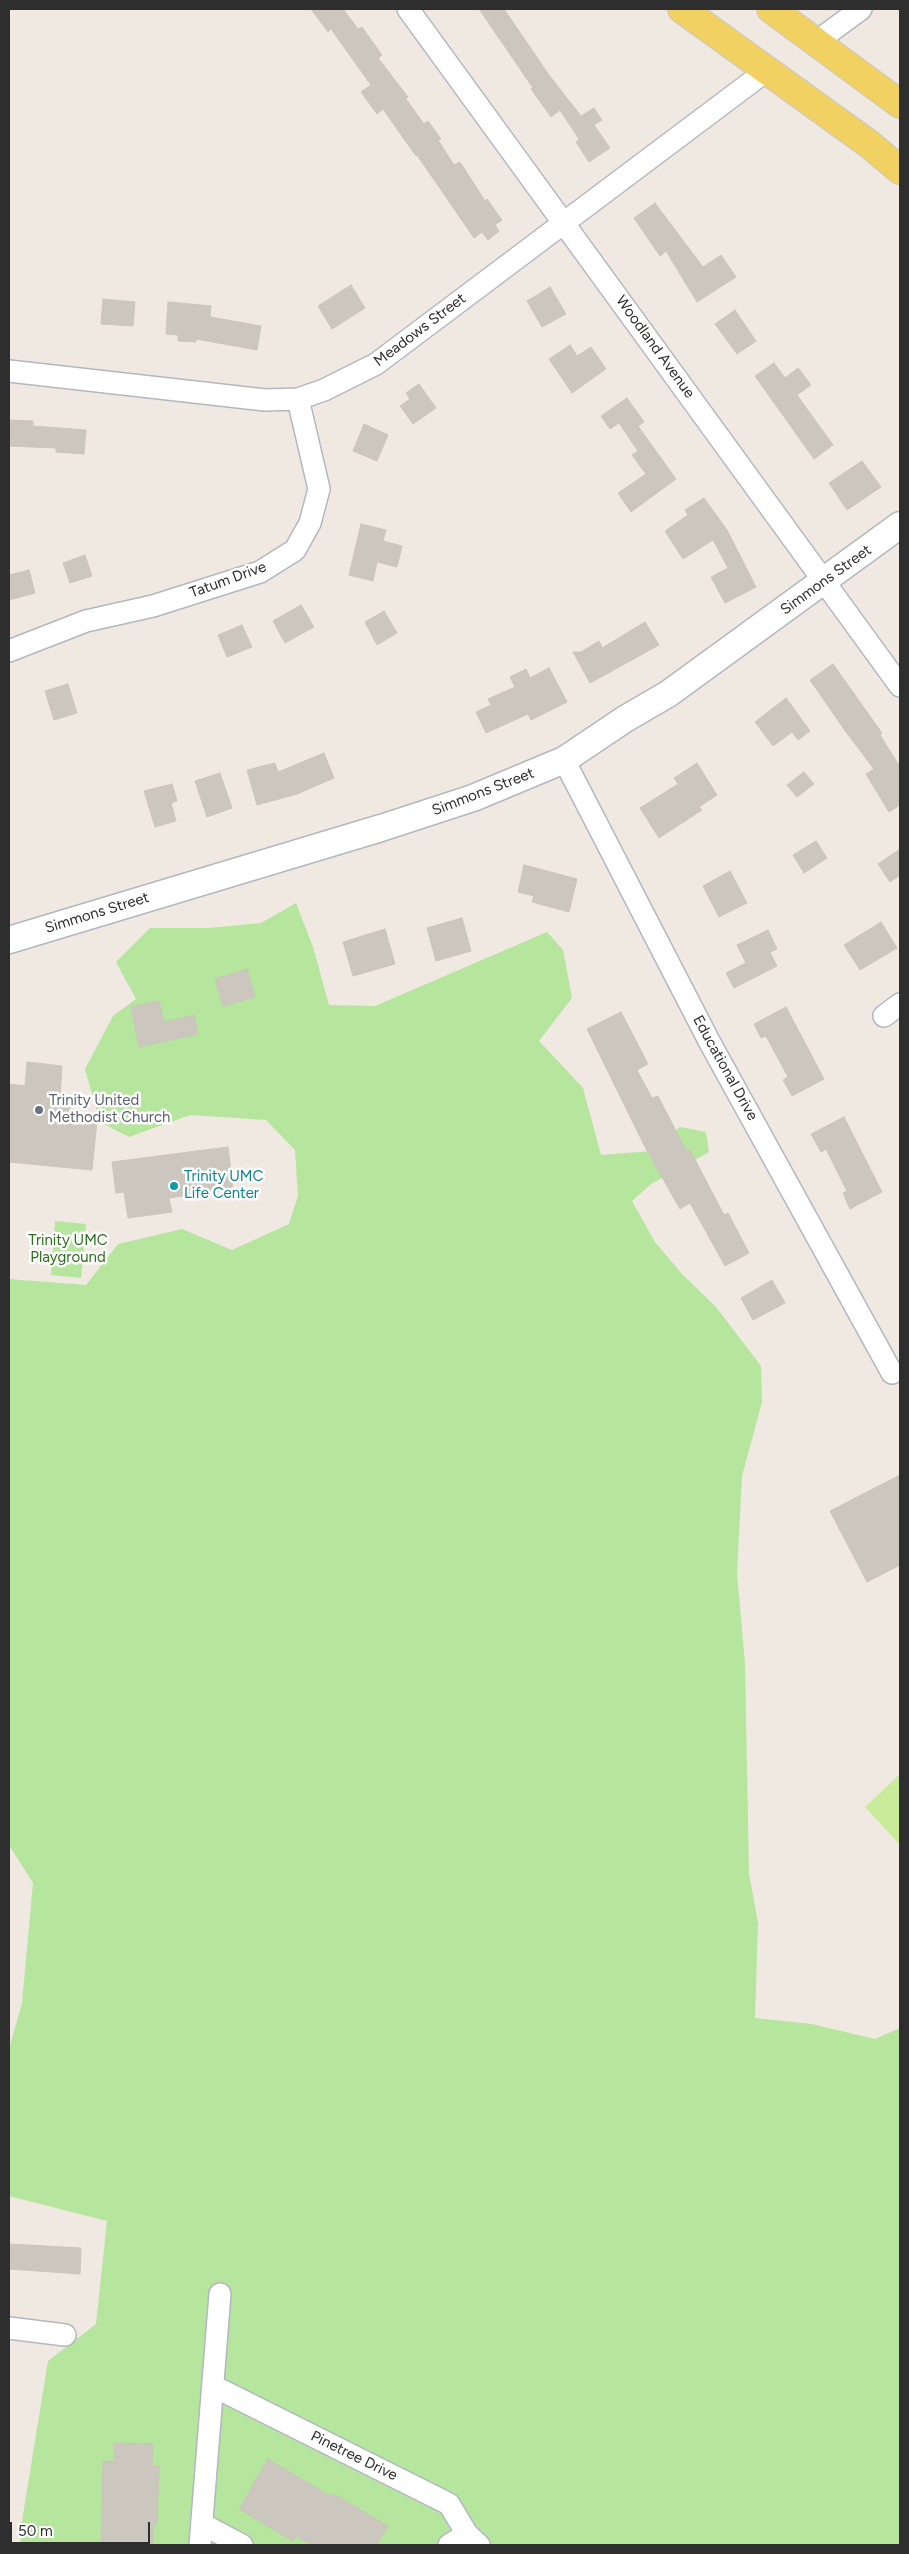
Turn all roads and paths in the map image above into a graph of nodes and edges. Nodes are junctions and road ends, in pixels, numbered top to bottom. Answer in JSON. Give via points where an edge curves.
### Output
{"nodes":[{"id":1,"x":408,"y":9,"type":"edge"},
{"id":2,"x":682,"y":9,"type":"edge"},
{"id":3,"x":771,"y":9,"type":"edge"},
{"id":4,"x":861,"y":9,"type":"edge"},
{"id":5,"x":816,"y":42,"type":"junction"},
{"id":6,"x":766,"y":71,"type":"junction"},
{"id":7,"x":900,"y":104,"type":"edge"},
{"id":8,"x":900,"y":170,"type":"edge"},
{"id":9,"x":564,"y":223,"type":"junction"},
{"id":10,"x":9,"y":371,"type":"edge"},
{"id":11,"x":298,"y":399,"type":"junction"},
{"id":12,"x":900,"y":525,"type":"edge"},
{"id":13,"x":824,"y":582,"type":"junction"},
{"id":14,"x":9,"y":651,"type":"edge"},
{"id":15,"x":900,"y":686,"type":"edge"},
{"id":16,"x":564,"y":760,"type":"junction"},
{"id":17,"x":9,"y":940,"type":"edge"},
{"id":18,"x":892,"y":1373,"type":"dead end"},
{"id":19,"x":220,"y":2294,"type":"dead end"},
{"id":20,"x":9,"y":2328,"type":"edge"},
{"id":21,"x":65,"y":2335,"type":"dead end"},
{"id":22,"x":213,"y":2386,"type":"junction"},
{"id":23,"x":202,"y":2524,"type":"junction"},
{"id":24,"x":465,"y":2542,"type":"edge"},
{"id":25,"x":200,"y":2545,"type":"edge"},
{"id":26,"x":242,"y":2545,"type":"edge"}],
"edges":[{"from":1,"to":9,"type":"street","name":"Woodland Avenue"},
{"from":2,"to":6,"type":"main road"},
{"from":3,"to":5,"type":"main road"},
{"from":4,"to":5,"type":"street"},
{"from":5,"to":7,"type":"main road"},
{"from":6,"to":8,"type":"main road"},
{"from":6,"to":9,"type":"street","name":"Meadows Street"},
{"from":9,"to":11,"type":"street","name":"Meadows Street","via":[[376,364]]},
{"from":9,"to":13,"type":"street","name":"Woodland Avenue"},
{"from":10,"to":11,"type":"street","name":"Meadows Street","via":[[256,399]]},
{"from":11,"to":14,"type":"street","name":"Tatum Drive","via":[[319,489],[310,523],[295,550],[260,572],[153,606],[86,621]]},
{"from":12,"to":13,"type":"street","name":"Simmons Street"},
{"from":13,"to":15,"type":"street","name":"Woodland Avenue"},
{"from":13,"to":16,"type":"street","name":"Simmons Street","via":[[668,694]]},
{"from":16,"to":17,"type":"street","name":"Simmons Street","via":[[473,798],[390,825]]},
{"from":16,"to":18,"type":"street","name":"Educational Drive","via":[[709,1041]]},
{"from":19,"to":22,"type":"street"},
{"from":20,"to":21,"type":"street"},
{"from":22,"to":23,"type":"street"},
{"from":22,"to":24,"type":"street","name":"Pinetree Drive","via":[[449,2504]]},
{"from":23,"to":25,"type":"street"},
{"from":23,"to":26,"type":"street"}]}
